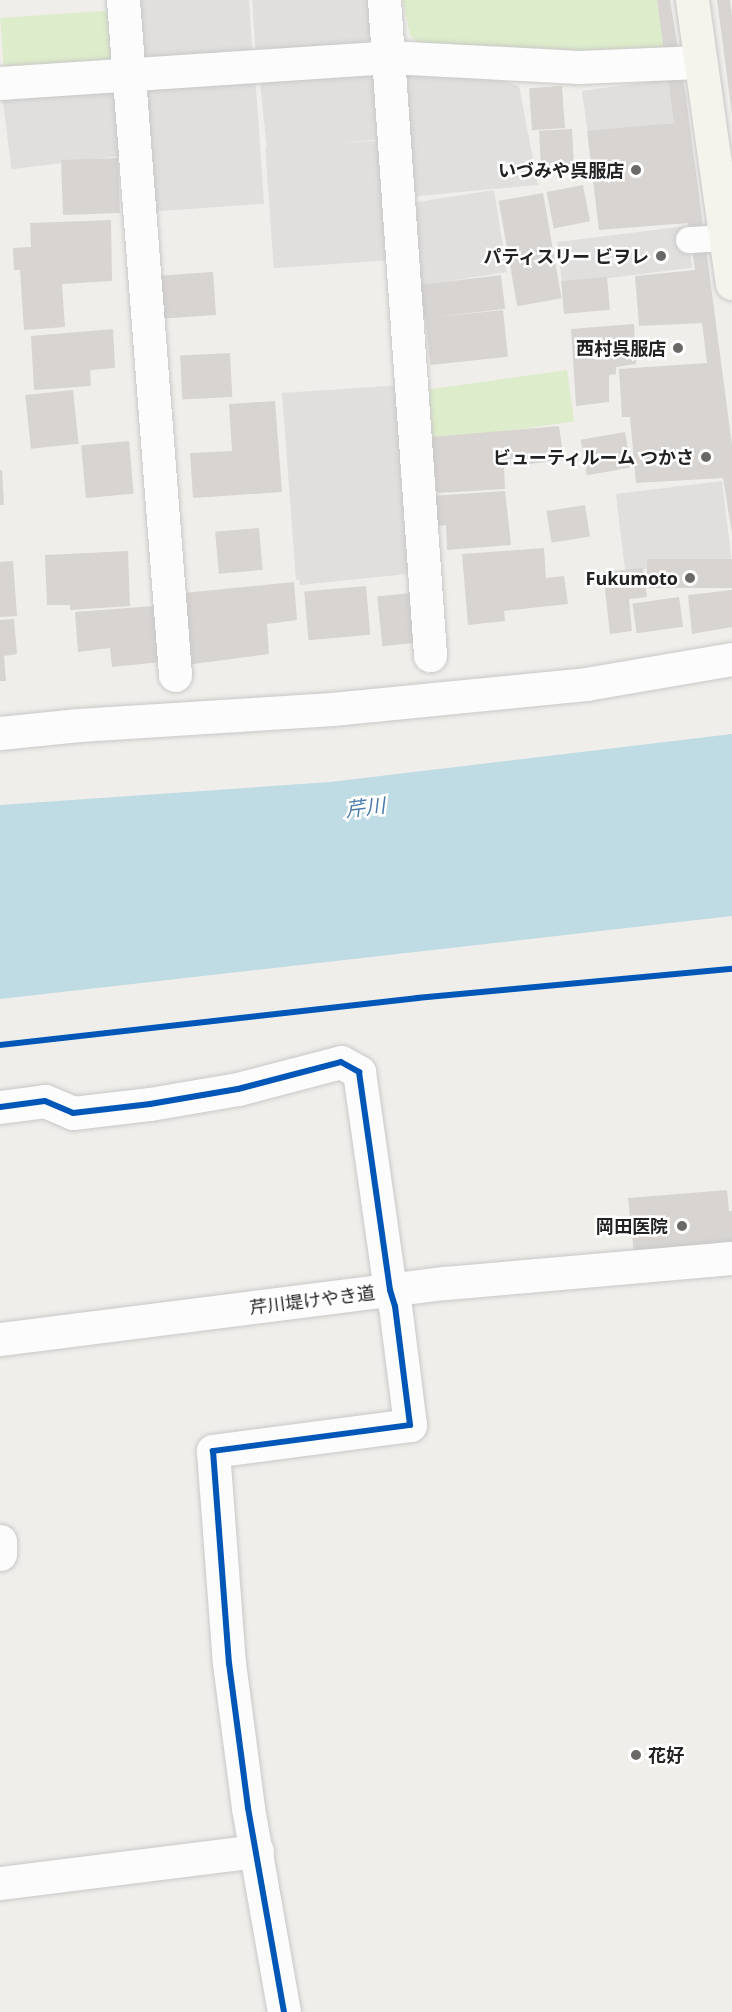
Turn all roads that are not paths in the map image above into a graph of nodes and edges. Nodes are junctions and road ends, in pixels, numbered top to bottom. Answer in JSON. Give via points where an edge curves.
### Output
{"nodes":[{"id":1,"x":123,"y":0,"type":"edge"},
{"id":2,"x":692,"y":0,"type":"edge"},
{"id":3,"x":384,"y":30,"type":"edge"},
{"id":4,"x":699,"y":62,"type":"junction"},
{"id":5,"x":112,"y":80,"type":"junction"},
{"id":6,"x":0,"y":83,"type":"edge"},
{"id":7,"x":724,"y":179,"type":"edge"},
{"id":8,"x":725,"y":238,"type":"junction"},
{"id":9,"x":689,"y":240,"type":"dead end"},
{"id":10,"x":732,"y":283,"type":"edge"},
{"id":11,"x":430,"y":655,"type":"dead end"},
{"id":12,"x":732,"y":659,"type":"edge"},
{"id":13,"x":174,"y":675,"type":"dead end"},
{"id":14,"x":0,"y":733,"type":"edge"},
{"id":15,"x":0,"y":1107,"type":"edge"},
{"id":16,"x":732,"y":1258,"type":"edge"},
{"id":17,"x":390,"y":1290,"type":"junction"},
{"id":18,"x":0,"y":1339,"type":"edge"},
{"id":19,"x":0,"y":1541,"type":"edge"},
{"id":20,"x":0,"y":1554,"type":"edge"},
{"id":21,"x":257,"y":1851,"type":"junction"},
{"id":22,"x":0,"y":1883,"type":"edge"},
{"id":23,"x":284,"y":2012,"type":"edge"}],
"edges":[{"from":1,"to":5,"type":"street"},
{"from":2,"to":4,"type":"main road"},
{"from":3,"to":4,"type":"street","via":[[455,67]]},
{"from":3,"to":5,"type":"street","via":[[237,72]]},
{"from":3,"to":11,"type":"street"},
{"from":4,"to":7,"type":"main road"},
{"from":5,"to":6,"type":"street"},
{"from":5,"to":13,"type":"street"},
{"from":7,"to":8,"type":"main road"},
{"from":8,"to":9,"type":"lane"},
{"from":8,"to":10,"type":"main road"},
{"from":12,"to":14,"type":"street","via":[[586,684],[332,709]]},
{"from":15,"to":17,"type":"street","via":[[45,1101],[72,1113],[150,1104],[238,1089],[341,1062],[359,1072]]},
{"from":16,"to":17,"type":"street","name":"芹川堤けやき道"},
{"from":17,"to":18,"type":"street","name":"芹川堤けやき道"},
{"from":17,"to":21,"type":"street","via":[[410,1425],[213,1451],[229,1663]]},
{"from":19,"to":20,"type":"street"},
{"from":21,"to":22,"type":"street"},
{"from":21,"to":23,"type":"street"}]}
